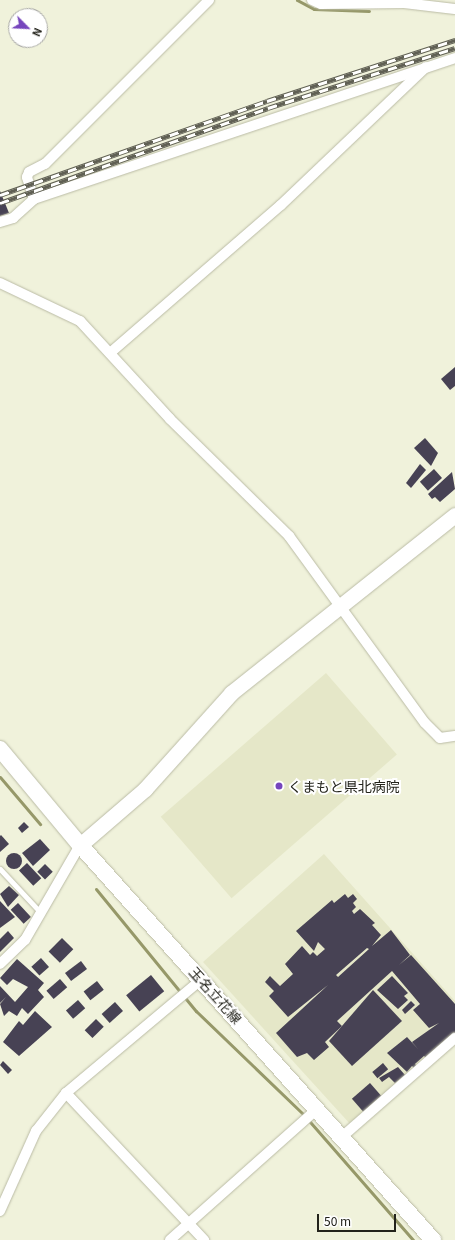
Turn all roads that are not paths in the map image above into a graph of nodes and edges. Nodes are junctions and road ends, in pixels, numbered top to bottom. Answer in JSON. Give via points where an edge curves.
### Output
{"nodes":[{"id":1,"x":209,"y":0,"type":"edge"},
{"id":2,"x":312,"y":0,"type":"edge"},
{"id":3,"x":455,"y":9,"type":"edge"},
{"id":4,"x":455,"y":58,"type":"edge"},
{"id":5,"x":426,"y":67,"type":"junction"},
{"id":6,"x":34,"y":199,"type":"junction"},
{"id":7,"x":0,"y":222,"type":"edge"},
{"id":8,"x":0,"y":283,"type":"edge"},
{"id":9,"x":110,"y":353,"type":"junction"},
{"id":10,"x":455,"y":515,"type":"edge"},
{"id":11,"x":342,"y":606,"type":"junction"},
{"id":12,"x":454,"y":739,"type":"edge"},
{"id":13,"x":0,"y":750,"type":"edge"},
{"id":14,"x":80,"y":845,"type":"junction"},
{"id":15,"x":0,"y":869,"type":"edge"},
{"id":16,"x":41,"y":913,"type":"junction"},
{"id":17,"x":0,"y":964,"type":"edge"},
{"id":18,"x":202,"y":979,"type":"junction"},
{"id":19,"x":455,"y":1038,"type":"edge"},
{"id":20,"x":66,"y":1093,"type":"junction"},
{"id":21,"x":317,"y":1109,"type":"junction"},
{"id":22,"x":343,"y":1136,"type":"junction"},
{"id":23,"x":0,"y":1211,"type":"edge"},
{"id":24,"x":189,"y":1223,"type":"junction"},
{"id":25,"x":170,"y":1240,"type":"edge"},
{"id":26,"x":204,"y":1240,"type":"edge"},
{"id":27,"x":433,"y":1240,"type":"edge"}],
"edges":[{"from":1,"to":6,"type":"street","via":[[45,164],[30,172],[27,177]]},
{"from":2,"to":3,"type":"street","via":[[321,4],[404,3]]},
{"from":4,"to":5,"type":"street"},
{"from":5,"to":6,"type":"street"},
{"from":5,"to":9,"type":"street","via":[[423,74],[281,205]]},
{"from":6,"to":7,"type":"street","via":[[13,218]]},
{"from":8,"to":9,"type":"street","via":[[69,314]]},
{"from":9,"to":11,"type":"street","via":[[170,419],[289,536]]},
{"from":10,"to":11,"type":"street","via":[[368,581]]},
{"from":11,"to":12,"type":"street","via":[[368,649],[425,723],[440,738]]},
{"from":11,"to":14,"type":"street","via":[[231,693],[145,789]]},
{"from":13,"to":14,"type":"main road","name":"玉名立花線"},
{"from":14,"to":16,"type":"street"},
{"from":14,"to":18,"type":"main road","name":"玉名立花線"},
{"from":15,"to":16,"type":"lane"},
{"from":16,"to":17,"type":"street","via":[[25,940]]},
{"from":18,"to":20,"type":"street"},
{"from":18,"to":21,"type":"main road","name":"玉名立花線"},
{"from":19,"to":22,"type":"street"},
{"from":20,"to":23,"type":"street","via":[[36,1131]]},
{"from":20,"to":24,"type":"street"},
{"from":21,"to":22,"type":"main road","name":"玉名立花線"},
{"from":21,"to":24,"type":"street"},
{"from":22,"to":27,"type":"main road","name":"玉名立花線"},
{"from":24,"to":25,"type":"street"},
{"from":24,"to":26,"type":"street"}]}
